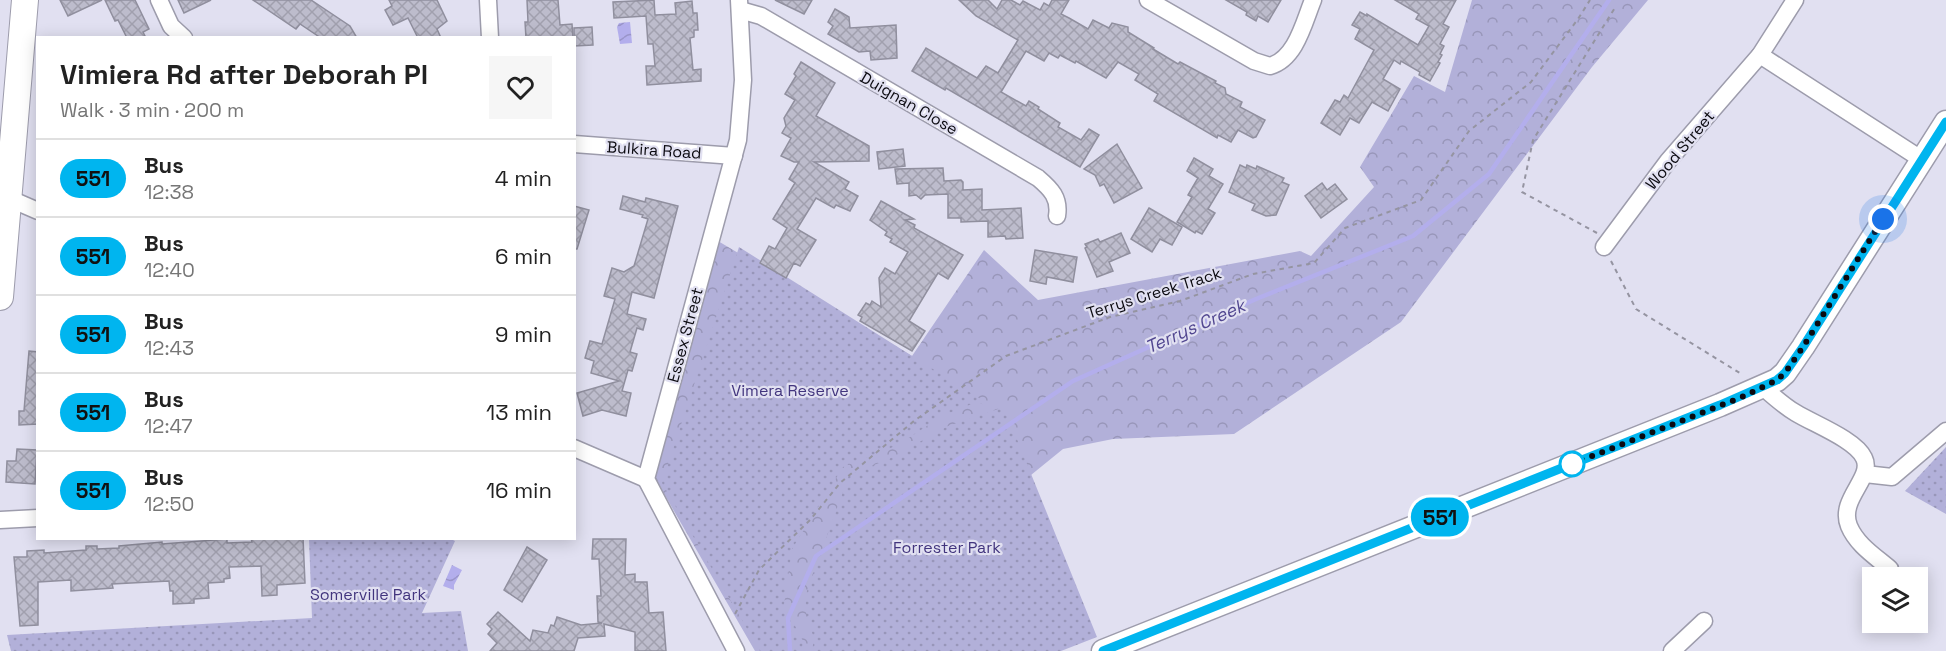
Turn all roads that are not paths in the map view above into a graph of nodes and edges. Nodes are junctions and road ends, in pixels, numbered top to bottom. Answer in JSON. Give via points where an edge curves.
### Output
{"nodes":[{"id":1,"x":25,"y":0,"type":"edge"},
{"id":2,"x":159,"y":0,"type":"edge"},
{"id":3,"x":488,"y":0,"type":"edge"},
{"id":4,"x":1148,"y":0,"type":"edge"},
{"id":5,"x":1313,"y":0,"type":"edge"},
{"id":6,"x":1795,"y":0,"type":"edge"},
{"id":7,"x":739,"y":5,"type":"edge"},
{"id":8,"x":182,"y":36,"type":"edge"},
{"id":9,"x":490,"y":36,"type":"edge"},
{"id":10,"x":1760,"y":55,"type":"junction"},
{"id":11,"x":1946,"y":122,"type":"edge"},
{"id":12,"x":576,"y":144,"type":"edge"},
{"id":13,"x":734,"y":156,"type":"junction"},
{"id":14,"x":1921,"y":159,"type":"junction"},
{"id":15,"x":8,"y":198,"type":"junction"},
{"id":16,"x":36,"y":210,"type":"edge"},
{"id":17,"x":1057,"y":216,"type":"dead end"},
{"id":18,"x":1607,"y":244,"type":"road end"},
{"id":19,"x":0,"y":297,"type":"edge"},
{"id":20,"x":1764,"y":388,"type":"junction"},
{"id":21,"x":1946,"y":431,"type":"edge"},
{"id":22,"x":576,"y":448,"type":"edge"},
{"id":23,"x":1865,"y":474,"type":"junction"},
{"id":24,"x":646,"y":479,"type":"junction"},
{"id":25,"x":36,"y":518,"type":"edge"},
{"id":26,"x":0,"y":520,"type":"edge"},
{"id":27,"x":1888,"y":567,"type":"edge"},
{"id":28,"x":1704,"y":621,"type":"dead end"},
{"id":29,"x":736,"y":651,"type":"edge"},
{"id":30,"x":1103,"y":651,"type":"edge"},
{"id":31,"x":1672,"y":651,"type":"edge"}],
"edges":[{"from":1,"to":15,"type":"main road"},
{"from":2,"to":8,"type":"street","via":[[171,26]]},
{"from":3,"to":9,"type":"street"},
{"from":4,"to":5,"type":"street","via":[[1254,61],[1270,66],[1291,49]]},
{"from":6,"to":10,"type":"street","name":"Wood Street"},
{"from":7,"to":13,"type":"street","name":"Essex Street","via":[[742,100]]},
{"from":7,"to":17,"type":"street","name":"Duignan Close","via":[[1038,178],[1056,198]]},
{"from":10,"to":14,"type":"street"},
{"from":10,"to":18,"type":"street","name":"Wood Street","via":[[1668,161]]},
{"from":11,"to":14,"type":"street"},
{"from":12,"to":13,"type":"street","name":"Bulkira Road"},
{"from":13,"to":24,"type":"street","name":"Essex Street"},
{"from":14,"to":20,"type":"street","via":[[1803,347],[1785,373]]},
{"from":15,"to":16,"type":"street"},
{"from":15,"to":19,"type":"main road"},
{"from":20,"to":23,"type":"street","via":[[1780,403],[1858,448],[1866,460]]},
{"from":20,"to":30,"type":"street"},
{"from":21,"to":23,"type":"street","via":[[1892,477]]},
{"from":22,"to":24,"type":"street"},
{"from":23,"to":27,"type":"street","via":[[1850,498],[1846,515],[1858,540]]},
{"from":24,"to":29,"type":"street"},
{"from":25,"to":26,"type":"street"},
{"from":28,"to":31,"type":"street"}]}
